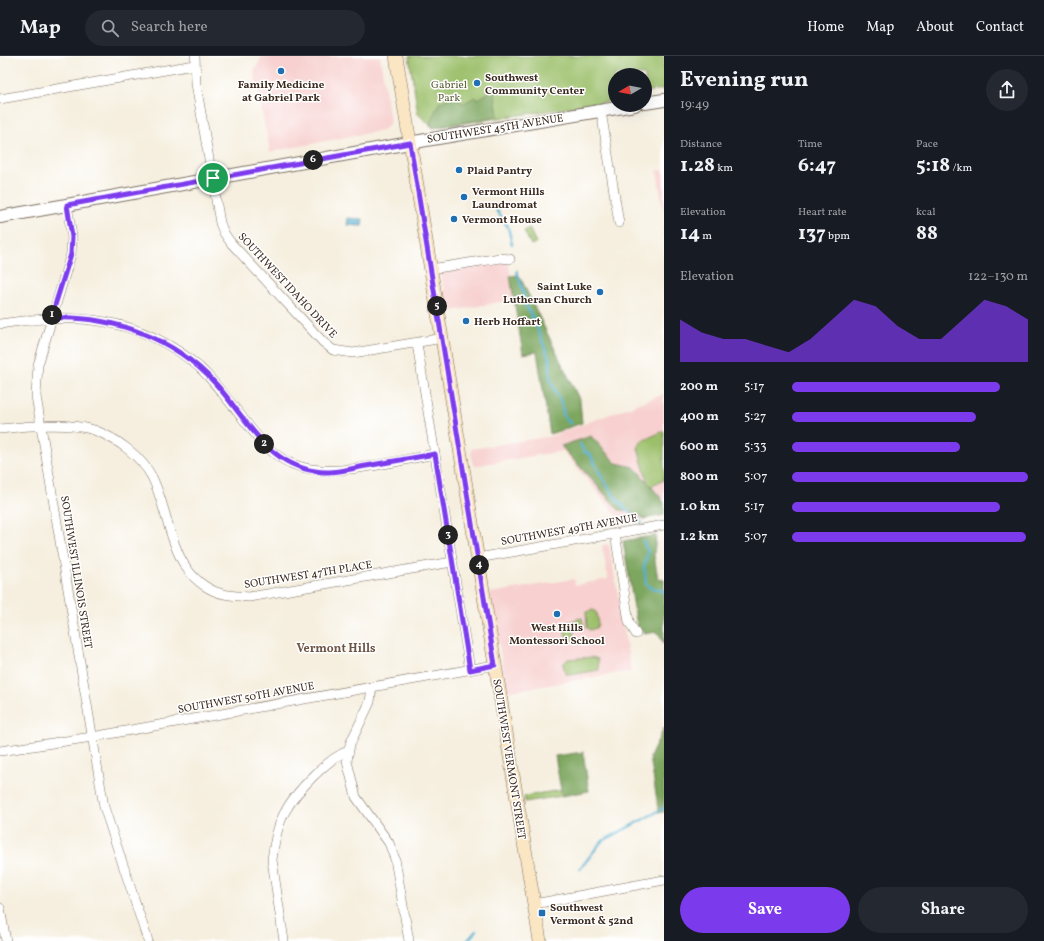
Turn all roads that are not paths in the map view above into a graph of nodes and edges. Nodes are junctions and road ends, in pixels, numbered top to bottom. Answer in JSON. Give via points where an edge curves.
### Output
{"nodes":[{"id":1,"x":396,"y":56,"type":"edge"},
{"id":2,"x":194,"y":60,"type":"edge"},
{"id":3,"x":0,"y":99,"type":"edge"},
{"id":4,"x":664,"y":100,"type":"edge"},
{"id":5,"x":652,"y":102,"type":"edge"},
{"id":6,"x":608,"y":110,"type":"edge"},
{"id":7,"x":601,"y":111,"type":"junction"},
{"id":8,"x":410,"y":143,"type":"junction"},
{"id":9,"x":213,"y":178,"type":"junction"},
{"id":10,"x":67,"y":205,"type":"junction"},
{"id":11,"x":0,"y":217,"type":"edge"},
{"id":12,"x":619,"y":223,"type":"dead end"},
{"id":13,"x":510,"y":259,"type":"dead end"},
{"id":14,"x":431,"y":269,"type":"junction"},
{"id":15,"x":51,"y":318,"type":"junction"},
{"id":16,"x":0,"y":324,"type":"edge"},
{"id":17,"x":442,"y":338,"type":"junction"},
{"id":18,"x":417,"y":344,"type":"junction"},
{"id":19,"x":41,"y":427,"type":"junction"},
{"id":20,"x":0,"y":429,"type":"edge"},
{"id":21,"x":435,"y":454,"type":"junction"},
{"id":22,"x":664,"y":525,"type":"edge"},
{"id":23,"x":615,"y":533,"type":"junction"},
{"id":24,"x":478,"y":558,"type":"junction"},
{"id":25,"x":452,"y":562,"type":"junction"},
{"id":26,"x":636,"y":634,"type":"dead end"},
{"id":27,"x":495,"y":665,"type":"junction"},
{"id":28,"x":470,"y":670,"type":"junction"},
{"id":29,"x":372,"y":687,"type":"junction"},
{"id":30,"x":92,"y":737,"type":"junction"},
{"id":31,"x":0,"y":751,"type":"edge"},
{"id":32,"x":348,"y":751,"type":"junction"},
{"id":33,"x":664,"y":880,"type":"edge"},
{"id":34,"x":534,"y":904,"type":"junction"},
{"id":35,"x":0,"y":908,"type":"edge"},
{"id":36,"x":6,"y":941,"type":"edge"},
{"id":37,"x":148,"y":941,"type":"edge"},
{"id":38,"x":284,"y":941,"type":"edge"},
{"id":39,"x":409,"y":941,"type":"edge"},
{"id":40,"x":540,"y":941,"type":"edge"}],
"edges":[{"from":1,"to":8,"type":"main road","name":"SOUTHWEST VERMONT STREET"},
{"from":2,"to":3,"type":"street"},
{"from":2,"to":9,"type":"street","name":"SOUTHWEST IDAHO DRIVE"},
{"from":4,"to":5,"type":"street"},
{"from":6,"to":7,"type":"street","name":"SOUTHWEST 45TH AVENUE"},
{"from":7,"to":8,"type":"street","name":"SOUTHWEST 45TH AVENUE"},
{"from":7,"to":12,"type":"street"},
{"from":8,"to":9,"type":"street","name":"SOUTHWEST 45TH AVENUE"},
{"from":8,"to":14,"type":"main road","name":"SOUTHWEST VERMONT STREET"},
{"from":9,"to":10,"type":"street","name":"SOUTHWEST 45TH AVENUE"},
{"from":9,"to":18,"type":"street","name":"SOUTHWEST IDAHO DRIVE","via":[[224,233],[329,347],[340,352],[353,353]]},
{"from":10,"to":11,"type":"street","name":"SOUTHWEST 45TH AVENUE"},
{"from":10,"to":15,"type":"street","name":"SOUTHWEST ILLINOIS STREET","via":[[72,237],[71,254]]},
{"from":13,"to":14,"type":"street","via":[[500,258]]},
{"from":14,"to":17,"type":"main road","name":"SOUTHWEST VERMONT STREET"},
{"from":15,"to":16,"type":"street"},
{"from":15,"to":19,"type":"street","name":"SOUTHWEST ILLINOIS STREET","via":[[36,380]]},
{"from":15,"to":21,"type":"street","via":[[108,321],[157,340],[199,368],[267,448],[286,462],[315,471],[334,472]]},
{"from":17,"to":18,"type":"street","name":"SOUTHWEST IDAHO DRIVE"},
{"from":17,"to":24,"type":"main road","name":"SOUTHWEST VERMONT STREET"},
{"from":18,"to":21,"type":"street"},
{"from":19,"to":20,"type":"street","name":"SOUTHWEST 47TH PLACE"},
{"from":19,"to":25,"type":"street","name":"SOUTHWEST 47TH PLACE","via":[[73,426],[93,430],[112,438],[138,459],[151,475],[180,560],[199,581],[225,594],[255,597]]},
{"from":19,"to":30,"type":"street","name":"SOUTHWEST ILLINOIS STREET"},
{"from":21,"to":25,"type":"street"},
{"from":22,"to":23,"type":"street","name":"SOUTHWEST 49TH AVENUE"},
{"from":23,"to":24,"type":"street","name":"SOUTHWEST 49TH AVENUE"},
{"from":23,"to":26,"type":"street","via":[[629,622]]},
{"from":24,"to":27,"type":"main road","name":"SOUTHWEST VERMONT STREET"},
{"from":25,"to":28,"type":"street"},
{"from":27,"to":28,"type":"street","name":"SOUTHWEST 50TH AVENUE"},
{"from":27,"to":34,"type":"main road","name":"SOUTHWEST VERMONT STREET"},
{"from":28,"to":29,"type":"street","name":"SOUTHWEST 50TH AVENUE"},
{"from":29,"to":30,"type":"street","name":"SOUTHWEST 50TH AVENUE"},
{"from":29,"to":32,"type":"street","via":[[370,702]]},
{"from":30,"to":31,"type":"street","name":"SOUTHWEST 50TH AVENUE"},
{"from":30,"to":37,"type":"street","name":"SOUTHWEST ILLINOIS STREET","via":[[106,816]]},
{"from":32,"to":38,"type":"street","via":[[323,766],[293,800],[280,823],[272,860]]},
{"from":32,"to":39,"type":"street","via":[[348,768],[356,797],[389,843],[395,860]]},
{"from":33,"to":34,"type":"street"},
{"from":34,"to":40,"type":"main road","name":"SOUTHWEST VERMONT STREET"},
{"from":35,"to":36,"type":"street"}]}
